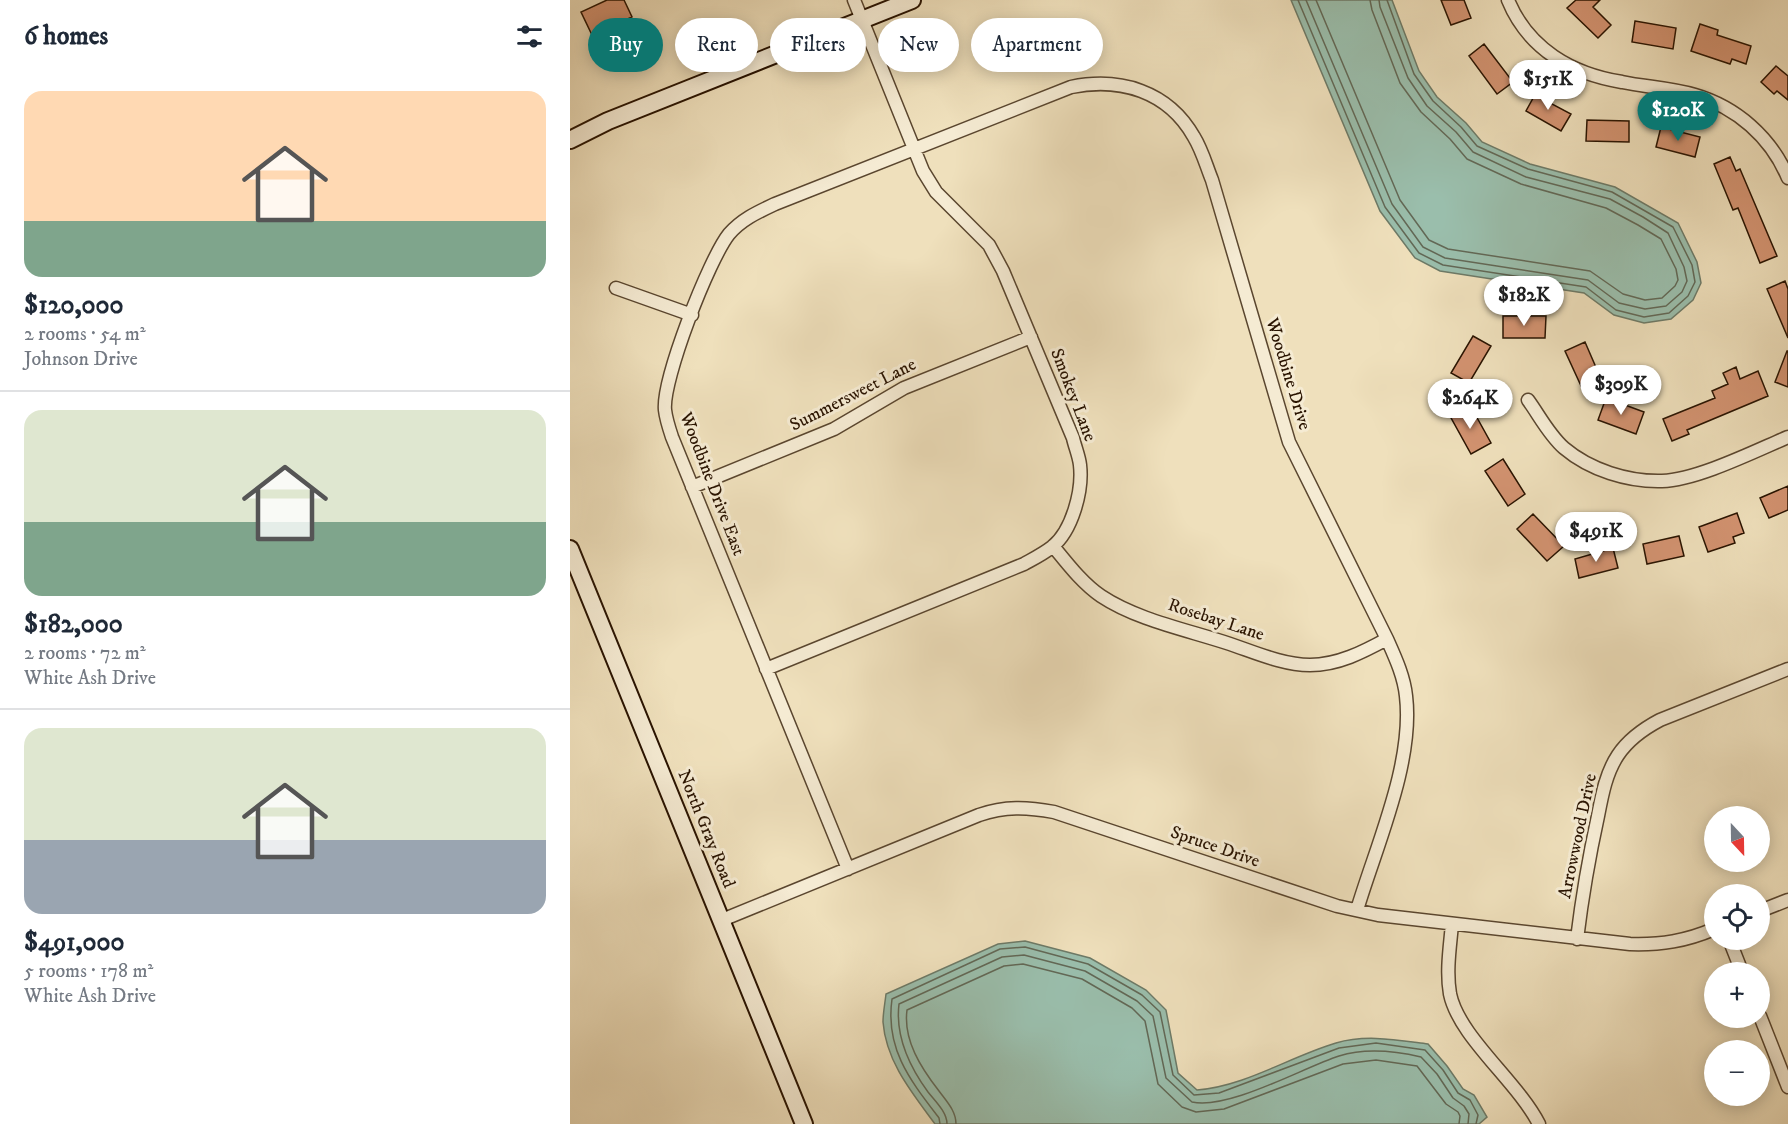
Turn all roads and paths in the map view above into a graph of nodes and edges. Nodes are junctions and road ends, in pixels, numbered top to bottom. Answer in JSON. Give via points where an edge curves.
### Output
{"nodes":[{"id":1,"x":854,"y":0,"type":"edge"},
{"id":2,"x":912,"y":0,"type":"edge"},
{"id":3,"x":1508,"y":0,"type":"edge"},
{"id":4,"x":861,"y":18,"type":"edge"},
{"id":5,"x":866,"y":18,"type":"edge"},
{"id":6,"x":866,"y":30,"type":"edge"},
{"id":7,"x":770,"y":57,"type":"edge"},
{"id":8,"x":608,"y":121,"type":"junction"},
{"id":9,"x":570,"y":129,"type":"edge"},
{"id":10,"x":570,"y":140,"type":"edge"},
{"id":11,"x":913,"y":149,"type":"junction"},
{"id":12,"x":1788,"y":178,"type":"edge"},
{"id":13,"x":616,"y":288,"type":"dead end"},
{"id":14,"x":692,"y":315,"type":"junction"},
{"id":15,"x":1031,"y":337,"type":"junction"},
{"id":16,"x":1528,"y":400,"type":"dead end"},
{"id":17,"x":1788,"y":437,"type":"edge"},
{"id":18,"x":692,"y":487,"type":"junction"},
{"id":19,"x":1053,"y":546,"type":"junction"},
{"id":20,"x":570,"y":549,"type":"edge"},
{"id":21,"x":1387,"y":639,"type":"junction"},
{"id":22,"x":766,"y":669,"type":"junction"},
{"id":23,"x":1788,"y":669,"type":"edge"},
{"id":24,"x":848,"y":869,"type":"junction"},
{"id":25,"x":1788,"y":900,"type":"edge"},
{"id":26,"x":1770,"y":907,"type":"edge"},
{"id":27,"x":1357,"y":910,"type":"junction"},
{"id":28,"x":722,"y":920,"type":"junction"},
{"id":29,"x":1452,"y":924,"type":"junction"},
{"id":30,"x":1704,"y":933,"type":"edge"},
{"id":31,"x":1577,"y":939,"type":"junction"},
{"id":32,"x":1765,"y":1028,"type":"edge"},
{"id":33,"x":1788,"y":1087,"type":"edge"},
{"id":34,"x":804,"y":1124,"type":"edge"},
{"id":35,"x":1539,"y":1124,"type":"edge"}],
"edges":[{"from":1,"to":4,"type":"street","name":"Smokey Lane"},
{"from":2,"to":5,"type":"street"},
{"from":3,"to":12,"type":"street","via":[[1528,35],[1569,66],[1592,76],[1695,95],[1724,106],[1763,137]]},
{"from":6,"to":11,"type":"street","name":"Smokey Lane"},
{"from":7,"to":8,"type":"street"},
{"from":8,"to":9,"type":"street"},
{"from":8,"to":10,"type":"street"},
{"from":11,"to":14,"type":"street","name":"Woodbine Drive East","via":[[748,217],[720,248]]},
{"from":11,"to":15,"type":"street","name":"Smokey Lane","via":[[936,192],[989,245]]},
{"from":11,"to":21,"type":"street","name":"Woodbine Drive","via":[[1071,87],[1091,83],[1112,83],[1143,91],[1186,123],[1212,180],[1290,442]]},
{"from":13,"to":14,"type":"street"},
{"from":14,"to":18,"type":"street","name":"Woodbine Drive East","via":[[669,375],[664,410]]},
{"from":15,"to":18,"type":"street","name":"Summersweet Lane","via":[[904,388],[834,429]]},
{"from":15,"to":19,"type":"street","name":"Smokey Lane","via":[[1073,438],[1080,466],[1076,505],[1070,522]]},
{"from":16,"to":17,"type":"street","via":[[1563,447],[1611,474],[1644,480],[1686,477]]},
{"from":18,"to":22,"type":"street","name":"Woodbine Drive East"},
{"from":19,"to":21,"type":"street","name":"Rosebay Lane","via":[[1099,594],[1125,609],[1277,659],[1326,664]]},
{"from":19,"to":22,"type":"street","name":"Smokey Lane","via":[[1024,564]]},
{"from":20,"to":28,"type":"street","name":"North Gray Road"},
{"from":21,"to":27,"type":"street","name":"Woodbine Drive","via":[[1401,672],[1408,720],[1403,763]]},
{"from":22,"to":24,"type":"street","name":"Woodbine Drive East"},
{"from":23,"to":31,"type":"street","name":"Arrowwood Drive","via":[[1660,720],[1644,729],[1618,755],[1599,809]]},
{"from":24,"to":27,"type":"street","name":"Spruce Drive","via":[[979,815],[1022,807],[1054,812],[1317,901]]},
{"from":24,"to":28,"type":"street","name":"Spruce Drive"},
{"from":25,"to":26,"type":"street"},
{"from":27,"to":29,"type":"street","name":"Spruce Drive"},
{"from":28,"to":34,"type":"street","name":"North Gray Road"},
{"from":29,"to":31,"type":"street","name":"Spruce Drive"},
{"from":29,"to":35,"type":"street","via":[[1449,984],[1458,1016]]},
{"from":30,"to":31,"type":"street","name":"Spruce Drive","via":[[1656,945]]},
{"from":32,"to":33,"type":"street"}]}
